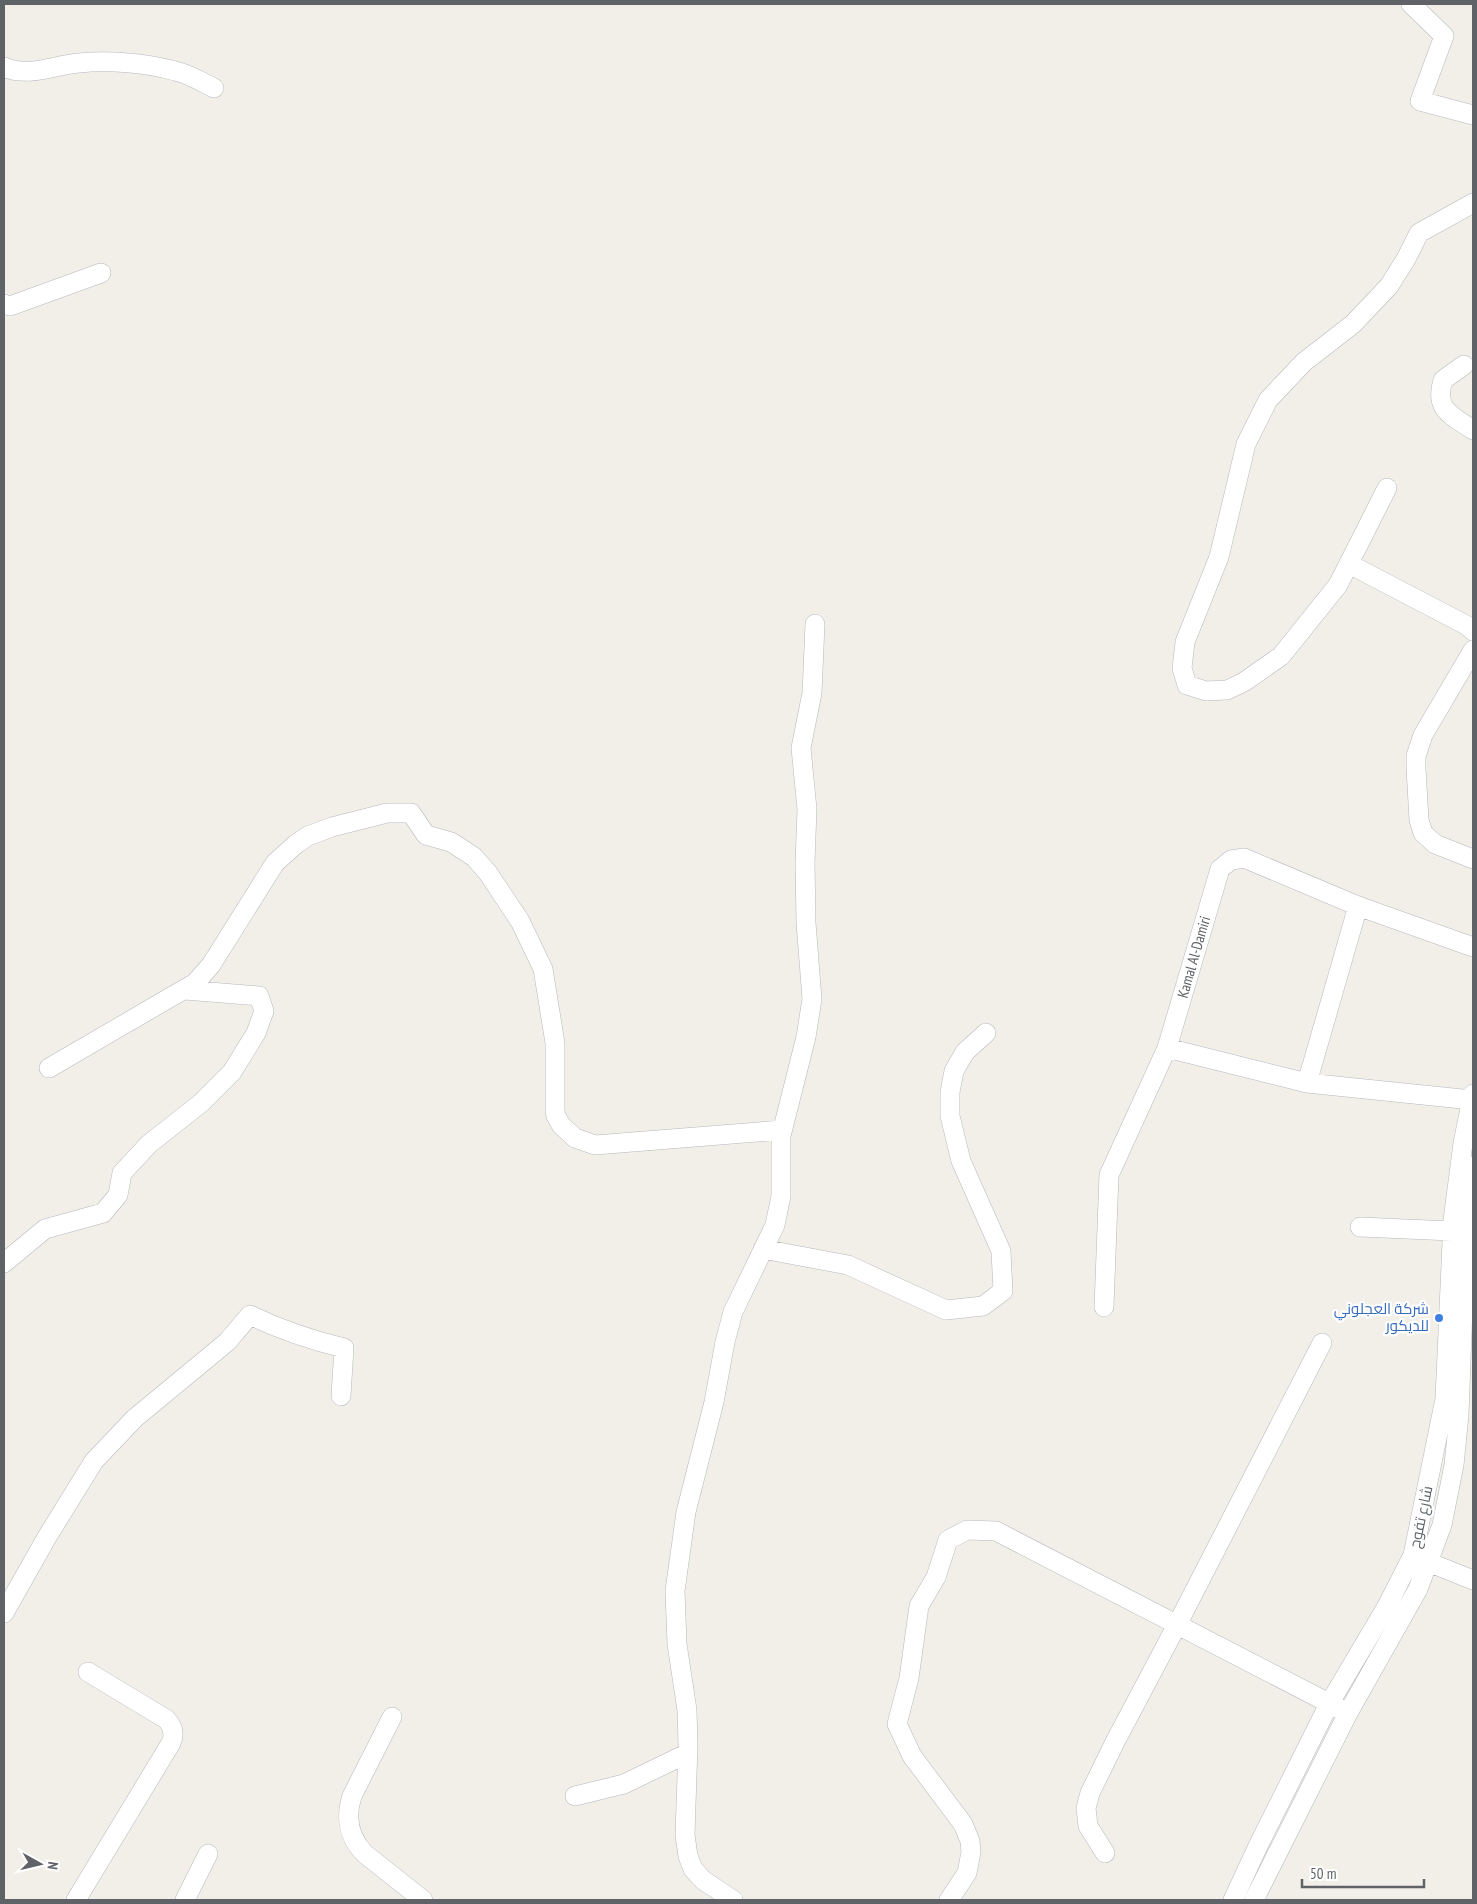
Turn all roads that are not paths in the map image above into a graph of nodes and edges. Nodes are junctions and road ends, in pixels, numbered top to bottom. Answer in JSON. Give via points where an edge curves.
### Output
{"nodes":[{"id":1,"x":1411,"y":4,"type":"edge"},
{"id":2,"x":4,"y":68,"type":"edge"},
{"id":3,"x":214,"y":88,"type":"dead end"},
{"id":4,"x":1473,"y":116,"type":"edge"},
{"id":5,"x":1473,"y":203,"type":"edge"},
{"id":6,"x":101,"y":273,"type":"dead end"},
{"id":7,"x":4,"y":304,"type":"edge"},
{"id":8,"x":1464,"y":365,"type":"dead end"},
{"id":9,"x":1473,"y":430,"type":"edge"},
{"id":10,"x":1387,"y":488,"type":"dead end"},
{"id":11,"x":1349,"y":564,"type":"junction"},
{"id":12,"x":815,"y":624,"type":"dead end"},
{"id":13,"x":1473,"y":631,"type":"edge"},
{"id":14,"x":1473,"y":650,"type":"edge"},
{"id":15,"x":1473,"y":859,"type":"edge"},
{"id":16,"x":1358,"y":906,"type":"junction"},
{"id":17,"x":1473,"y":947,"type":"edge"},
{"id":18,"x":185,"y":990,"type":"junction"},
{"id":19,"x":986,"y":1033,"type":"dead end"},
{"id":20,"x":1167,"y":1048,"type":"junction"},
{"id":21,"x":49,"y":1068,"type":"dead end"},
{"id":22,"x":1307,"y":1083,"type":"junction"},
{"id":23,"x":1472,"y":1097,"type":"edge"},
{"id":24,"x":782,"y":1130,"type":"junction"},
{"id":25,"x":1473,"y":1166,"type":"edge"},
{"id":26,"x":1360,"y":1227,"type":"dead end"},
{"id":27,"x":1452,"y":1232,"type":"junction"},
{"id":28,"x":763,"y":1249,"type":"junction"},
{"id":29,"x":4,"y":1263,"type":"edge"},
{"id":30,"x":1104,"y":1307,"type":"dead end"},
{"id":31,"x":1322,"y":1343,"type":"dead end"},
{"id":32,"x":1467,"y":1355,"type":"edge"},
{"id":33,"x":341,"y":1396,"type":"dead end"},
{"id":34,"x":1428,"y":1562,"type":"junction"},
{"id":35,"x":1473,"y":1580,"type":"edge"},
{"id":36,"x":4,"y":1613,"type":"edge"},
{"id":37,"x":1178,"y":1623,"type":"junction"},
{"id":38,"x":88,"y":1672,"type":"dead end"},
{"id":39,"x":1329,"y":1704,"type":"junction"},
{"id":40,"x":1348,"y":1713,"type":"junction"},
{"id":41,"x":392,"y":1716,"type":"dead end"},
{"id":42,"x":688,"y":1752,"type":"junction"},
{"id":43,"x":575,"y":1796,"type":"dead end"},
{"id":44,"x":1105,"y":1853,"type":"dead end"},
{"id":45,"x":208,"y":1854,"type":"dead end"},
{"id":46,"x":76,"y":1900,"type":"edge"},
{"id":47,"x":185,"y":1900,"type":"edge"},
{"id":48,"x":423,"y":1900,"type":"edge"},
{"id":49,"x":733,"y":1900,"type":"edge"},
{"id":50,"x":949,"y":1900,"type":"edge"},
{"id":51,"x":1233,"y":1900,"type":"edge"},
{"id":52,"x":1254,"y":1900,"type":"edge"}],
"edges":[{"from":1,"to":4,"type":"street","via":[[1444,36],[1420,101]]},
{"from":2,"to":3,"type":"street","via":[[16,72],[79,63],[130,63],[176,71]]},
{"from":5,"to":11,"type":"street","via":[[1419,233],[1390,286],[1353,324],[1304,362],[1268,400],[1246,444],[1220,557],[1185,642],[1182,668],[1187,685],[1206,691],[1227,690],[1281,656],[1338,585]]},
{"from":6,"to":7,"type":"street","via":[[10,306]]},
{"from":8,"to":9,"type":"street","via":[[1442,380],[1440,402],[1448,414]]},
{"from":10,"to":11,"type":"street"},
{"from":11,"to":13,"type":"street"},
{"from":12,"to":24,"type":"street","via":[[812,693],[801,748],[807,809],[806,922],[812,999],[806,1037]]},
{"from":14,"to":15,"type":"street","via":[[1423,735],[1417,751],[1416,768],[1419,820],[1423,833],[1435,844]]},
{"from":16,"to":17,"type":"street","name":"Kamal Al-Damiri"},
{"from":16,"to":20,"type":"street","name":"Kamal Al-Damiri","via":[[1244,858],[1231,860],[1220,869]]},
{"from":16,"to":22,"type":"street"},
{"from":18,"to":21,"type":"street"},
{"from":18,"to":24,"type":"street","via":[[204,975],[268,873],[296,844],[332,827],[387,813],[411,813],[426,834],[451,842],[474,857],[520,920],[543,969],[555,1043],[555,1112],[567,1132],[595,1145]]},
{"from":18,"to":29,"type":"street","via":[[259,996],[264,1011],[256,1033],[232,1072],[201,1103],[149,1144],[122,1172],[118,1195],[103,1213],[45,1229]]},
{"from":19,"to":28,"type":"street","via":[[965,1052],[954,1071],[950,1116],[961,1161],[1001,1251],[1004,1291],[982,1306],[946,1310],[848,1265]]},
{"from":20,"to":22,"type":"street"},
{"from":20,"to":30,"type":"street","name":"Kamal Al-Damiri","via":[[1109,1175]]},
{"from":22,"to":23,"type":"street"},
{"from":23,"to":27,"type":"street","name":"شارع تفوح"},
{"from":24,"to":28,"type":"street","via":[[781,1196],[774,1225]]},
{"from":25,"to":32,"type":"street","via":[[1466,1226]]},
{"from":26,"to":27,"type":"street"},
{"from":27,"to":39,"type":"street","name":"شارع تفوح","via":[[1445,1399],[1414,1554]]},
{"from":28,"to":42,"type":"street","via":[[733,1312],[679,1554],[675,1591],[677,1644],[687,1710]]},
{"from":31,"to":37,"type":"street"},
{"from":32,"to":34,"type":"street","via":[[1454,1464],[1442,1525]]},
{"from":33,"to":36,"type":"street","via":[[344,1348],[311,1340],[250,1315],[227,1342],[135,1418],[94,1461]]},
{"from":34,"to":35,"type":"street"},
{"from":34,"to":40,"type":"street","via":[[1418,1589]]},
{"from":37,"to":39,"type":"street"},
{"from":37,"to":44,"type":"street","via":[[1088,1798],[1088,1826]]},
{"from":37,"to":50,"type":"street","via":[[996,1530],[967,1530],[948,1540],[936,1577],[919,1606],[909,1678],[897,1724],[912,1756],[964,1824],[970,1841],[967,1873]]},
{"from":38,"to":46,"type":"street","via":[[166,1719],[173,1732],[171,1743]]},
{"from":39,"to":40,"type":"street"},
{"from":39,"to":51,"type":"street","name":"شارع تفوح"},
{"from":40,"to":52,"type":"street"},
{"from":41,"to":48,"type":"street","via":[[352,1796],[348,1808],[350,1829],[358,1847],[367,1856]]},
{"from":42,"to":43,"type":"street","via":[[624,1784]]},
{"from":42,"to":49,"type":"street","via":[[685,1835],[688,1856],[693,1869],[703,1880]]},
{"from":45,"to":47,"type":"street"}]}
